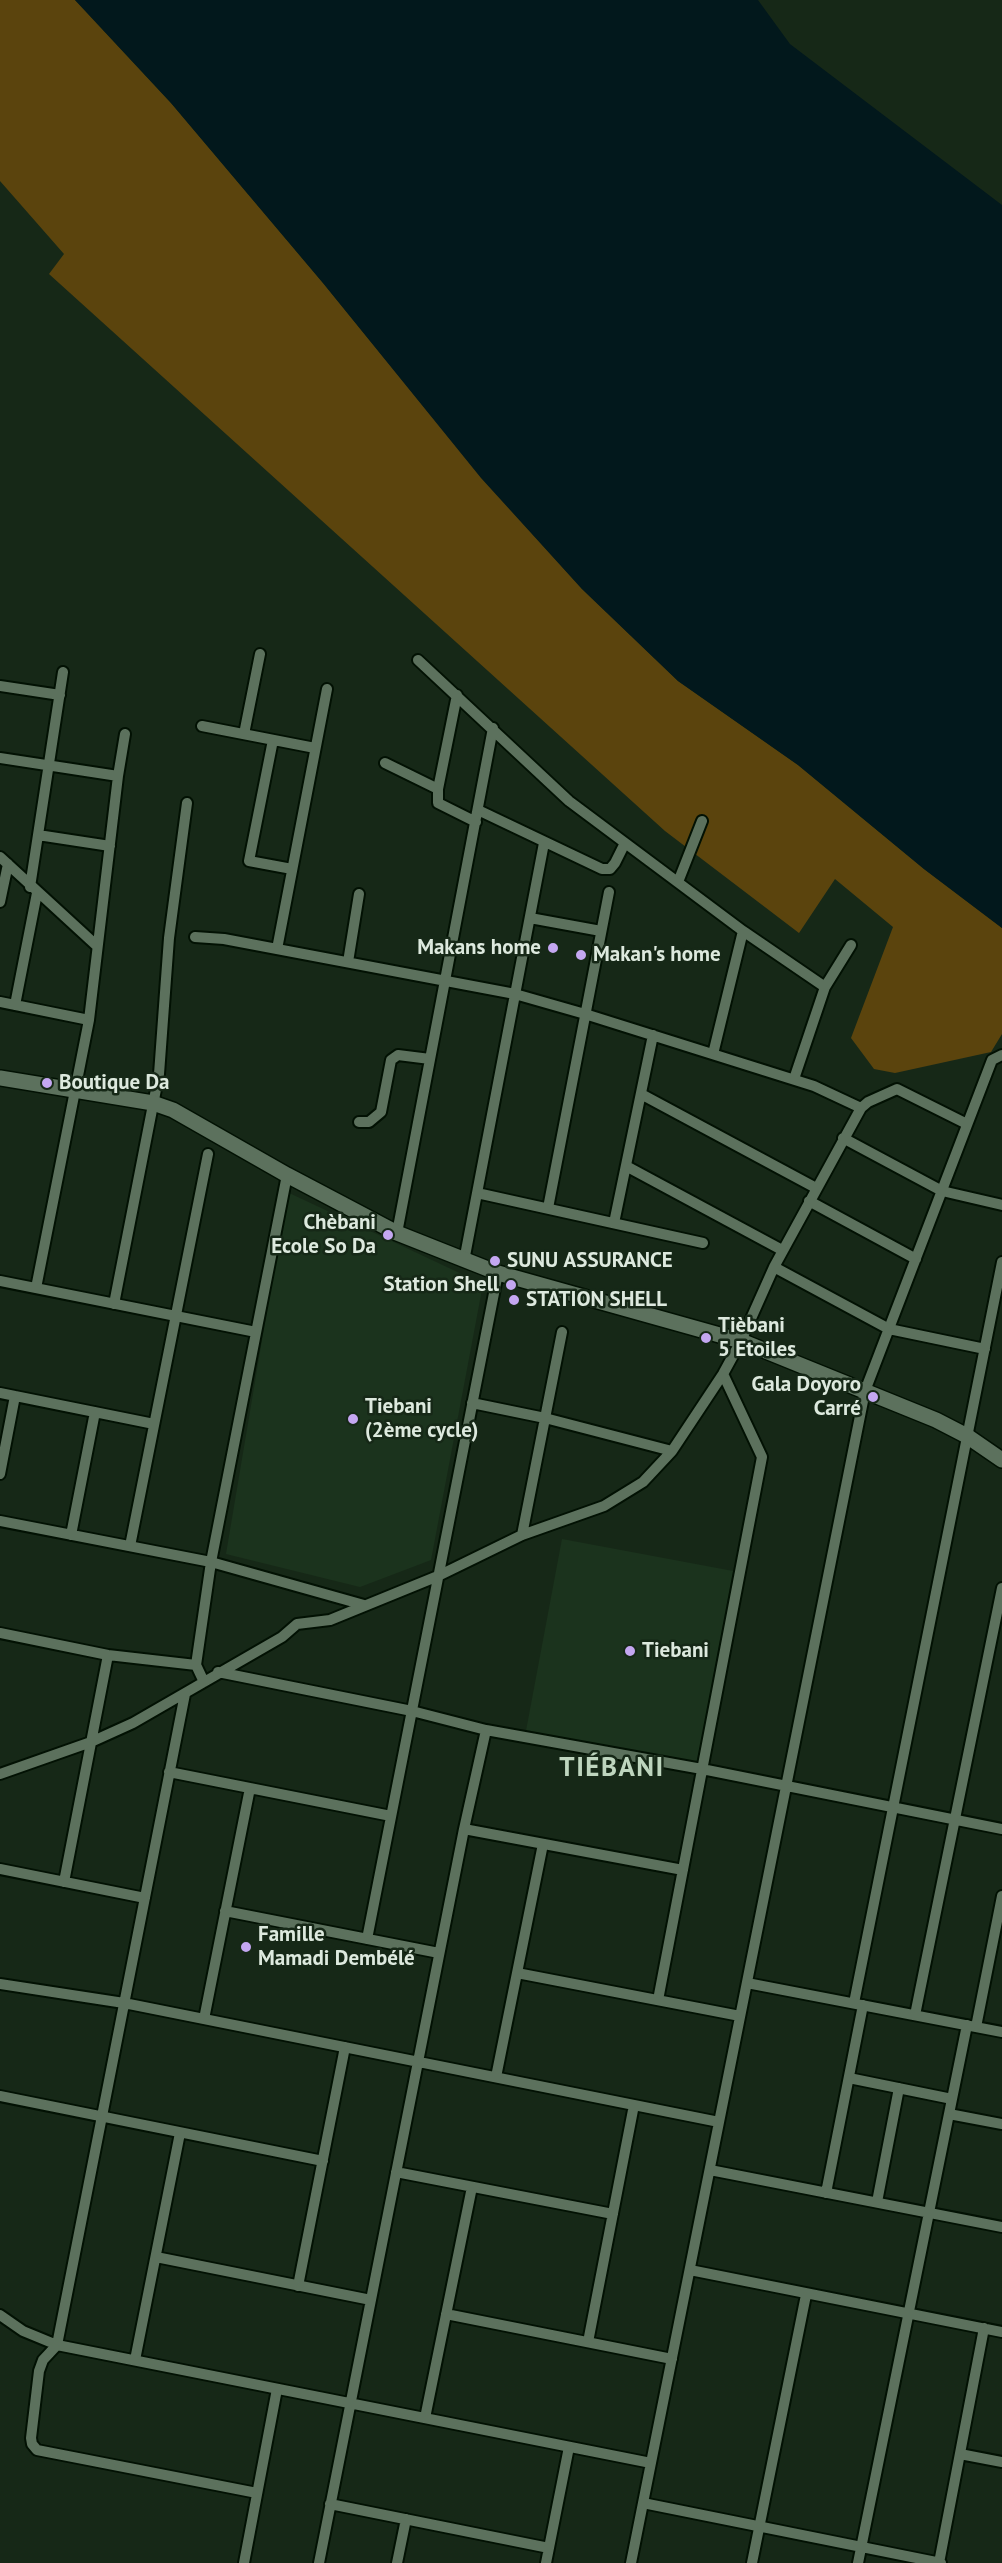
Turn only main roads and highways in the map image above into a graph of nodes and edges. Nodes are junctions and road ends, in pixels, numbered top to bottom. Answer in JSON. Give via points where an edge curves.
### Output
{"nodes":[{"id":1,"x":0,"y":1078,"type":"edge"},
{"id":2,"x":1002,"y":1460,"type":"edge"}],
"edges":[{"from":1,"to":2,"type":"main road","via":[[153,1103],[191,1118],[287,1176],[397,1233],[498,1273],[741,1341],[967,1436]]}]}
